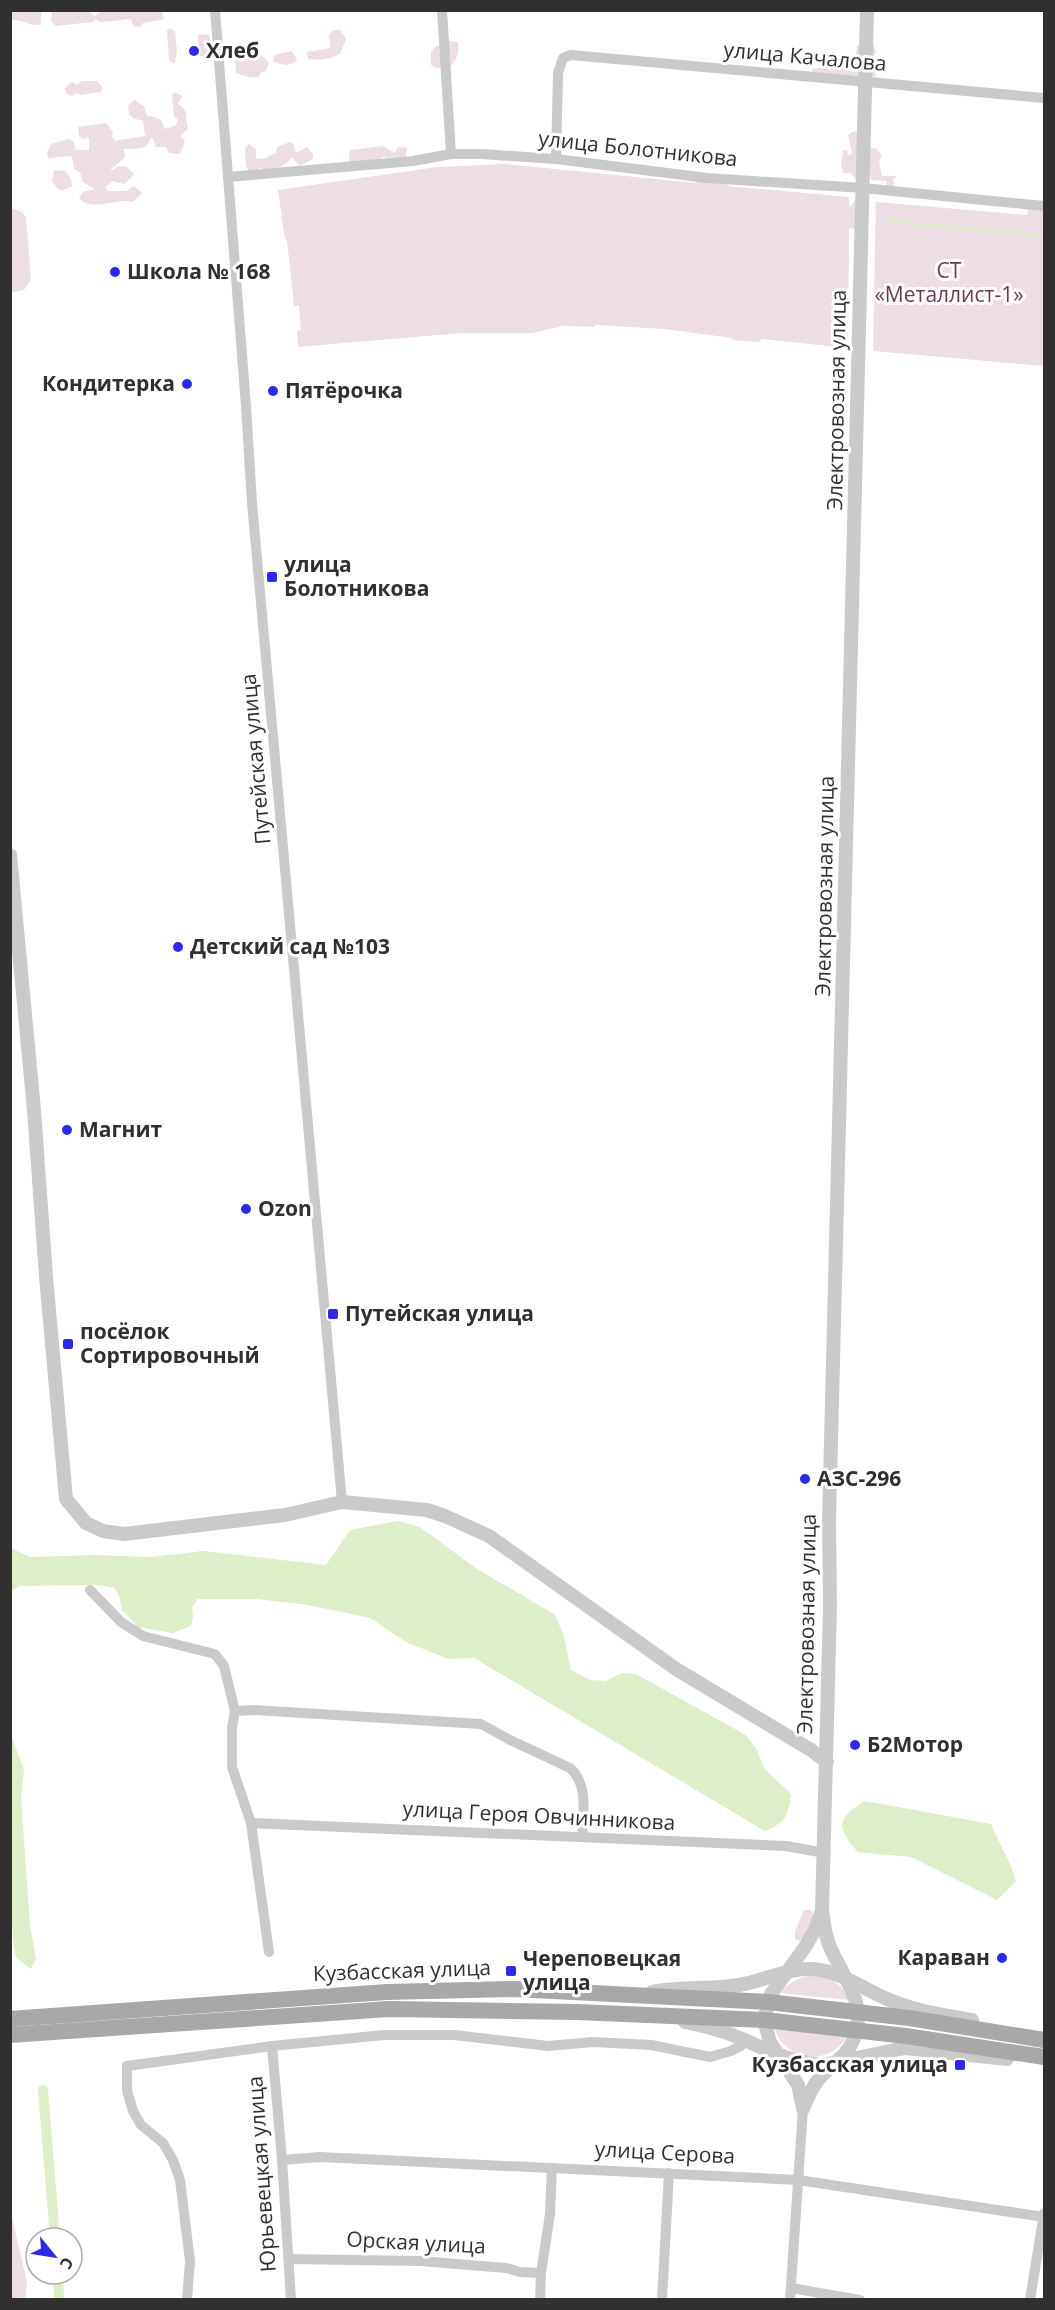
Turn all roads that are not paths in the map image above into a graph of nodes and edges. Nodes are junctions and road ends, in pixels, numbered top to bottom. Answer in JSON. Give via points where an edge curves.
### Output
{"nodes":[{"id":1,"x":215,"y":10,"type":"edge"},
{"id":2,"x":442,"y":10,"type":"edge"},
{"id":3,"x":867,"y":10,"type":"edge"},
{"id":4,"x":865,"y":83,"type":"junction"},
{"id":5,"x":1044,"y":98,"type":"edge"},
{"id":6,"x":450,"y":154,"type":"junction"},
{"id":7,"x":556,"y":159,"type":"junction"},
{"id":8,"x":228,"y":177,"type":"junction"},
{"id":9,"x":863,"y":188,"type":"junction"},
{"id":10,"x":1044,"y":206,"type":"edge"},
{"id":11,"x":10,"y":855,"type":"edge"},
{"id":12,"x":342,"y":1502,"type":"junction"},
{"id":13,"x":90,"y":1590,"type":"dead end"},
{"id":14,"x":235,"y":1711,"type":"junction"},
{"id":15,"x":827,"y":1762,"type":"junction"},
{"id":16,"x":250,"y":1822,"type":"junction"},
{"id":17,"x":582,"y":1837,"type":"junction"},
{"id":18,"x":825,"y":1853,"type":"junction"},
{"id":19,"x":822,"y":1911,"type":"junction"},
{"id":20,"x":269,"y":1952,"type":"dead end"},
{"id":21,"x":788,"y":1971,"type":"junction"},
{"id":22,"x":847,"y":1978,"type":"junction"},
{"id":23,"x":638,"y":1995,"type":"junction"},
{"id":24,"x":768,"y":2002,"type":"junction"},
{"id":25,"x":857,"y":2011,"type":"junction"},
{"id":26,"x":636,"y":2014,"type":"junction"},
{"id":27,"x":10,"y":2019,"type":"edge"},
{"id":28,"x":764,"y":2020,"type":"junction"},
{"id":29,"x":856,"y":2030,"type":"junction"},
{"id":30,"x":1044,"y":2033,"type":"edge"},
{"id":31,"x":10,"y":2035,"type":"edge"},
{"id":32,"x":745,"y":2040,"type":"junction"},
{"id":33,"x":1044,"y":2040,"type":"edge"},
{"id":34,"x":272,"y":2046,"type":"junction"},
{"id":35,"x":779,"y":2055,"type":"junction"},
{"id":36,"x":1044,"y":2057,"type":"edge"},
{"id":37,"x":834,"y":2062,"type":"junction"},
{"id":38,"x":1044,"y":2064,"type":"edge"},
{"id":39,"x":803,"y":2109,"type":"junction"},
{"id":40,"x":282,"y":2160,"type":"junction"},
{"id":41,"x":552,"y":2168,"type":"junction"},
{"id":42,"x":669,"y":2173,"type":"junction"},
{"id":43,"x":798,"y":2180,"type":"junction"},
{"id":44,"x":1044,"y":2216,"type":"edge"},
{"id":45,"x":289,"y":2259,"type":"junction"},
{"id":46,"x":540,"y":2274,"type":"junction"},
{"id":47,"x":790,"y":2294,"type":"edge"},
{"id":48,"x":187,"y":2300,"type":"edge"},
{"id":49,"x":291,"y":2300,"type":"edge"},
{"id":50,"x":540,"y":2300,"type":"edge"},
{"id":51,"x":662,"y":2300,"type":"edge"},
{"id":52,"x":860,"y":2300,"type":"edge"},
{"id":53,"x":1030,"y":2300,"type":"edge"}],
"edges":[{"from":1,"to":8,"type":"street","name":"Путейская улица"},
{"from":2,"to":6,"type":"street"},
{"from":3,"to":4,"type":"street","name":"Электровозная улица"},
{"from":4,"to":5,"type":"street","name":"улица Качалова"},
{"from":4,"to":7,"type":"street","name":"улица Качалова","via":[[579,55],[563,58],[558,73]]},
{"from":4,"to":9,"type":"street","name":"Электровозная улица"},
{"from":6,"to":7,"type":"street","name":"улица Болотникова"},
{"from":6,"to":8,"type":"street","name":"улица Болотникова","via":[[413,161]]},
{"from":7,"to":9,"type":"street","name":"улица Болотникова","via":[[707,177]]},
{"from":8,"to":12,"type":"street","name":"Путейская улица","via":[[252,503]]},
{"from":9,"to":10,"type":"street","name":"улица Болотникова"},
{"from":9,"to":15,"type":"street","name":"Электровозная улица","via":[[829,1521]]},
{"from":11,"to":12,"type":"street","via":[[66,1498],[86,1523],[124,1534],[285,1515]]},
{"from":12,"to":15,"type":"street","via":[[427,1510],[467,1524],[511,1550],[676,1669]]},
{"from":13,"to":14,"type":"street","via":[[121,1622],[143,1636],[215,1654],[224,1666]]},
{"from":14,"to":16,"type":"street","via":[[232,1767]]},
{"from":14,"to":17,"type":"street","via":[[481,1724],[577,1774],[583,1793]]},
{"from":15,"to":18,"type":"street","name":"Электровозная улица"},
{"from":16,"to":17,"type":"street","name":"улица Героя Овчинникова"},
{"from":16,"to":20,"type":"street"},
{"from":17,"to":18,"type":"street","name":"улица Героя Овчинникова","via":[[786,1846]]},
{"from":18,"to":19,"type":"street","name":"Электровозная улица"},
{"from":19,"to":21,"type":"street","via":[[811,1938]]},
{"from":19,"to":22,"type":"street","via":[[831,1948]]},
{"from":21,"to":22,"type":"street","via":[[812,1969]]},
{"from":21,"to":23,"type":"street","via":[[742,1985],[674,1988]]},
{"from":21,"to":24,"type":"street"},
{"from":22,"to":25,"type":"street"},
{"from":22,"to":30,"type":"street","via":[[920,2010]]},
{"from":23,"to":24,"type":"main road","name":"Кузбасская улица"},
{"from":23,"to":27,"type":"main road","name":"Кузбасская улица","via":[[514,1989],[387,1992]]},
{"from":24,"to":25,"type":"main road","name":"Кузбасская улица"},
{"from":24,"to":28,"type":"street"},
{"from":25,"to":29,"type":"street"},
{"from":25,"to":33,"type":"main road","name":"Кузбасская улица"},
{"from":26,"to":28,"type":"main road","name":"Кузбасская улица"},
{"from":26,"to":31,"type":"main road","name":"Кузбасская улица","via":[[389,2008]]},
{"from":26,"to":32,"type":"street","via":[[695,2024]]},
{"from":28,"to":29,"type":"main road","name":"Кузбасская улица"},
{"from":28,"to":35,"type":"street","via":[[770,2043]]},
{"from":29,"to":36,"type":"main road","name":"Кузбасская улица"},
{"from":29,"to":37,"type":"street","via":[[845,2054]]},
{"from":32,"to":34,"type":"street","via":[[731,2052],[710,2057],[651,2045],[593,2042],[548,2046],[432,2034]]},
{"from":32,"to":35,"type":"street"},
{"from":34,"to":40,"type":"street","name":"Юрьевецкая улица"},
{"from":34,"to":48,"type":"street","via":[[128,2066],[127,2091],[133,2111],[141,2126],[163,2143],[180,2180],[190,2261]]},
{"from":35,"to":37,"type":"street","via":[[807,2064]]},
{"from":35,"to":39,"type":"street","via":[[798,2085]]},
{"from":37,"to":38,"type":"street","via":[[905,2048]]},
{"from":37,"to":39,"type":"street","via":[[817,2081]]},
{"from":39,"to":43,"type":"street"},
{"from":40,"to":41,"type":"street","name":"улица Серова","via":[[320,2157]]},
{"from":40,"to":45,"type":"street","name":"Юрьевецкая улица"},
{"from":41,"to":42,"type":"street","name":"улица Серова"},
{"from":41,"to":46,"type":"street","via":[[550,2214]]},
{"from":42,"to":43,"type":"street","name":"улица Серова"},
{"from":42,"to":51,"type":"street"},
{"from":43,"to":44,"type":"street","name":"улица Серова"},
{"from":43,"to":47,"type":"street"},
{"from":44,"to":53,"type":"street"},
{"from":45,"to":46,"type":"street","name":"Орская улица","via":[[420,2261]]},
{"from":45,"to":49,"type":"street","name":"Юрьевецкая улица"},
{"from":46,"to":50,"type":"street"},
{"from":47,"to":52,"type":"street"}]}
